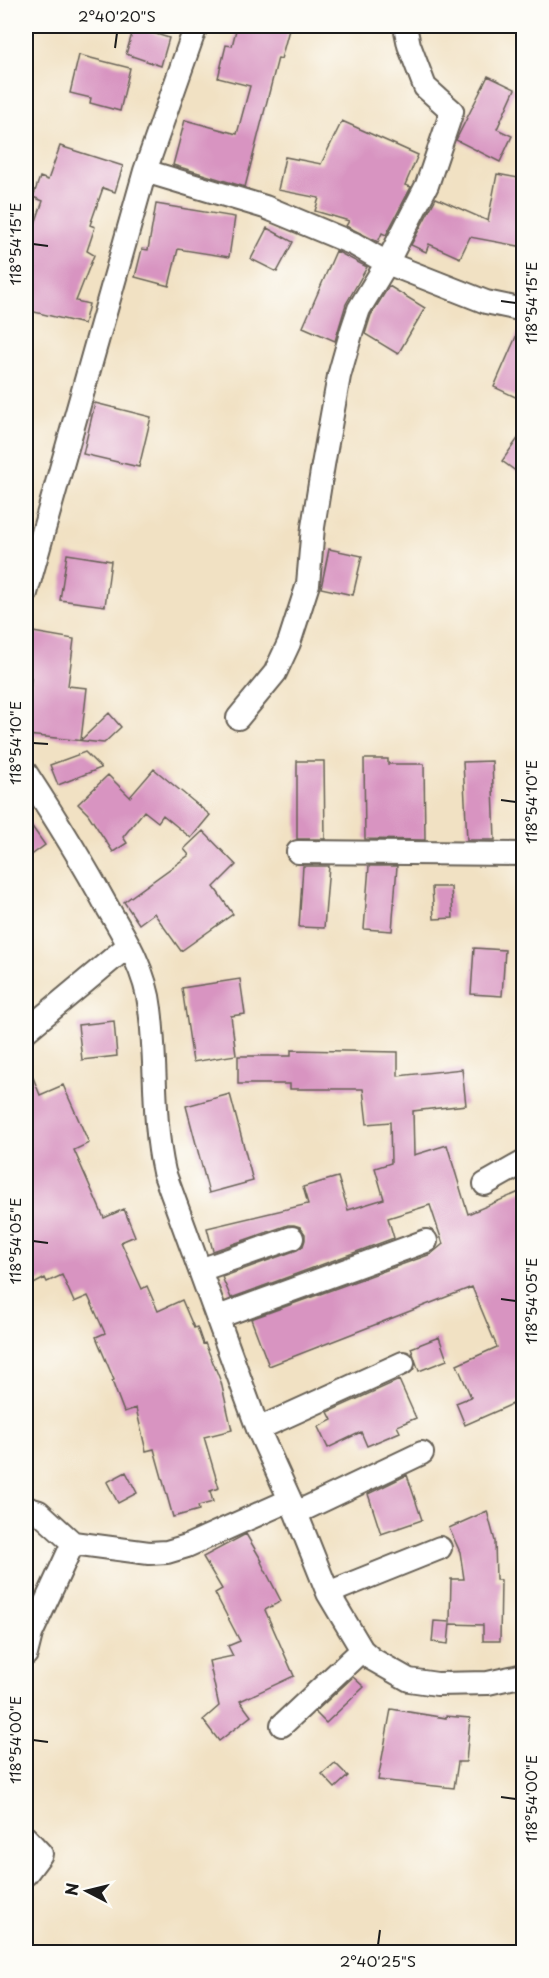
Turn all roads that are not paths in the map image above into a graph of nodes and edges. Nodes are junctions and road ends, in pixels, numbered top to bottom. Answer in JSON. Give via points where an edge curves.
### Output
{"nodes":[{"id":1,"x":196,"y":26,"type":"edge"},
{"id":2,"x":405,"y":26,"type":"edge"},
{"id":3,"x":145,"y":171,"type":"junction"},
{"id":4,"x":387,"y":263,"type":"junction"},
{"id":5,"x":524,"y":310,"type":"edge"},
{"id":6,"x":26,"y":593,"type":"edge"},
{"id":7,"x":238,"y":718,"type":"dead end"},
{"id":8,"x":26,"y":773,"type":"edge"},
{"id":9,"x":298,"y":852,"type":"dead end"},
{"id":10,"x":524,"y":854,"type":"edge"},
{"id":11,"x":129,"y":945,"type":"junction"},
{"id":12,"x":26,"y":1031,"type":"edge"},
{"id":13,"x":524,"y":1162,"type":"edge"},
{"id":14,"x":484,"y":1184,"type":"dead end"},
{"id":15,"x":292,"y":1238,"type":"dead end"},
{"id":16,"x":426,"y":1241,"type":"dead end"},
{"id":17,"x":200,"y":1270,"type":"junction"},
{"id":18,"x":218,"y":1317,"type":"junction"},
{"id":19,"x":403,"y":1363,"type":"dead end"},
{"id":20,"x":258,"y":1429,"type":"junction"},
{"id":21,"x":422,"y":1453,"type":"dead end"},
{"id":22,"x":293,"y":1506,"type":"junction"},
{"id":23,"x":26,"y":1508,"type":"edge"},
{"id":24,"x":73,"y":1543,"type":"junction"},
{"id":25,"x":440,"y":1548,"type":"dead end"},
{"id":26,"x":328,"y":1593,"type":"junction"},
{"id":27,"x":27,"y":1640,"type":"edge"},
{"id":28,"x":362,"y":1650,"type":"junction"},
{"id":29,"x":524,"y":1675,"type":"edge"},
{"id":30,"x":282,"y":1725,"type":"dead end"},
{"id":31,"x":26,"y":1838,"type":"edge"},
{"id":32,"x":26,"y":1874,"type":"edge"}],
"edges":[{"from":1,"to":3,"type":"street"},
{"from":2,"to":4,"type":"street","via":[[425,87],[452,111],[427,185]]},
{"from":3,"to":4,"type":"street","via":[[265,207],[354,244]]},
{"from":3,"to":6,"type":"street"},
{"from":4,"to":5,"type":"street","via":[[486,302]]},
{"from":4,"to":7,"type":"street","via":[[360,309],[344,358],[322,465],[308,584],[289,643],[275,674]]},
{"from":8,"to":11,"type":"street","via":[[63,828]]},
{"from":9,"to":10,"type":"street"},
{"from":11,"to":12,"type":"street"},
{"from":11,"to":17,"type":"street","via":[[150,1007],[158,1145]]},
{"from":13,"to":14,"type":"street"},
{"from":15,"to":17,"type":"street"},
{"from":16,"to":18,"type":"street"},
{"from":17,"to":18,"type":"street"},
{"from":18,"to":20,"type":"street"},
{"from":19,"to":20,"type":"street"},
{"from":20,"to":22,"type":"street"},
{"from":21,"to":22,"type":"street"},
{"from":22,"to":24,"type":"street","via":[[167,1552]]},
{"from":22,"to":26,"type":"street"},
{"from":23,"to":24,"type":"street","via":[[39,1512]]},
{"from":24,"to":27,"type":"street"},
{"from":25,"to":26,"type":"street"},
{"from":26,"to":28,"type":"street"},
{"from":28,"to":29,"type":"street","via":[[378,1664],[409,1680],[488,1683]]},
{"from":28,"to":30,"type":"street"},
{"from":31,"to":32,"type":"street","via":[[41,1854]]}]}
